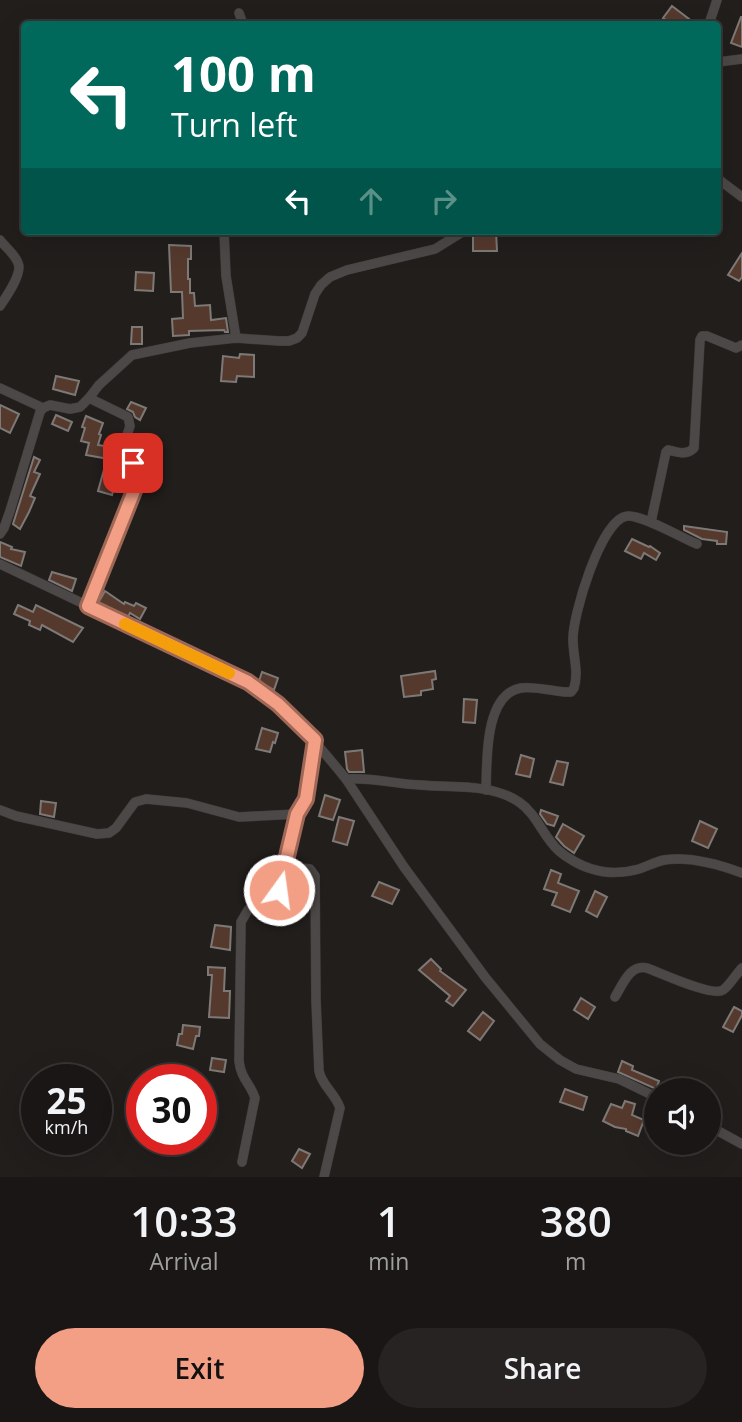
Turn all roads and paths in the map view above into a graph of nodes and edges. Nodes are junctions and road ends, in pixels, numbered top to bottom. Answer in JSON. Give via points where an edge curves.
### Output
{"nodes":[{"id":1,"x":717,"y":0,"type":"edge"},
{"id":2,"x":239,"y":13,"type":"dead end"},
{"id":3,"x":242,"y":21,"type":"edge"},
{"id":4,"x":710,"y":21,"type":"edge"},
{"id":5,"x":742,"y":59,"type":"edge"},
{"id":6,"x":721,"y":62,"type":"edge"},
{"id":7,"x":721,"y":181,"type":"edge"},
{"id":8,"x":742,"y":197,"type":"edge"},
{"id":9,"x":224,"y":235,"type":"edge"},
{"id":10,"x":458,"y":235,"type":"edge"},
{"id":11,"x":0,"y":240,"type":"edge"},
{"id":12,"x":0,"y":306,"type":"edge"},
{"id":13,"x":236,"y":338,"type":"junction"},
{"id":14,"x":742,"y":345,"type":"edge"},
{"id":15,"x":0,"y":388,"type":"edge"},
{"id":16,"x":89,"y":398,"type":"junction"},
{"id":17,"x":43,"y":408,"type":"junction"},
{"id":18,"x":651,"y":522,"type":"junction"},
{"id":19,"x":0,"y":534,"type":"edge"},
{"id":20,"x":696,"y":544,"type":"dead end"},
{"id":21,"x":0,"y":564,"type":"edge"},
{"id":22,"x":88,"y":606,"type":"junction"},
{"id":23,"x":315,"y":740,"type":"junction"},
{"id":24,"x":346,"y":779,"type":"junction"},
{"id":25,"x":486,"y":790,"type":"junction"},
{"id":26,"x":0,"y":810,"type":"edge"},
{"id":27,"x":297,"y":814,"type":"junction"},
{"id":28,"x":285,"y":866,"type":"junction"},
{"id":29,"x":742,"y":873,"type":"edge"},
{"id":30,"x":742,"y":968,"type":"edge"},
{"id":31,"x":615,"y":996,"type":"dead end"},
{"id":32,"x":644,"y":1091,"type":"edge"},
{"id":33,"x":721,"y":1133,"type":"edge"},
{"id":34,"x":742,"y":1144,"type":"edge"},
{"id":35,"x":242,"y":1162,"type":"dead end"},
{"id":36,"x":324,"y":1177,"type":"edge"}],
"edges":[{"from":1,"to":4,"type":"street"},
{"from":2,"to":3,"type":"street"},
{"from":5,"to":6,"type":"street"},
{"from":7,"to":8,"type":"street"},
{"from":9,"to":13,"type":"street"},
{"from":10,"to":13,"type":"street","via":[[435,249],[330,277],[315,294],[297,338]]},
{"from":11,"to":12,"type":"street","via":[[19,269]]},
{"from":13,"to":16,"type":"street","via":[[132,355]]},
{"from":14,"to":18,"type":"street","via":[[736,348],[702,336],[694,448],[685,453],[666,452]]},
{"from":15,"to":17,"type":"street"},
{"from":16,"to":17,"type":"street","via":[[80,407]]},
{"from":16,"to":22,"type":"street","via":[[128,416],[130,426],[120,456],[136,466],[139,476]]},
{"from":17,"to":19,"type":"street"},
{"from":18,"to":20,"type":"street"},
{"from":18,"to":25,"type":"street","via":[[622,517],[590,568],[573,639],[576,659],[571,692],[521,688],[501,702],[488,742]]},
{"from":21,"to":22,"type":"street"},
{"from":22,"to":23,"type":"street","via":[[248,682]]},
{"from":23,"to":24,"type":"street"},
{"from":23,"to":27,"type":"street","via":[[306,799]]},
{"from":24,"to":25,"type":"street"},
{"from":24,"to":32,"type":"street","via":[[452,933],[540,1044],[576,1069],[619,1079]]},
{"from":25,"to":29,"type":"street","via":[[521,804],[559,851],[590,869],[623,872],[677,859]]},
{"from":26,"to":27,"type":"street","via":[[97,834],[116,828],[135,802],[146,799],[187,803],[239,817]]},
{"from":27,"to":28,"type":"street"},
{"from":28,"to":35,"type":"street","via":[[279,890],[248,910],[241,922],[239,1061],[255,1098]]},
{"from":28,"to":36,"type":"street","via":[[310,869],[316,883],[319,1070],[340,1108]]},
{"from":30,"to":31,"type":"street","via":[[716,992],[647,968],[634,968]]},
{"from":33,"to":34,"type":"street"}]}
